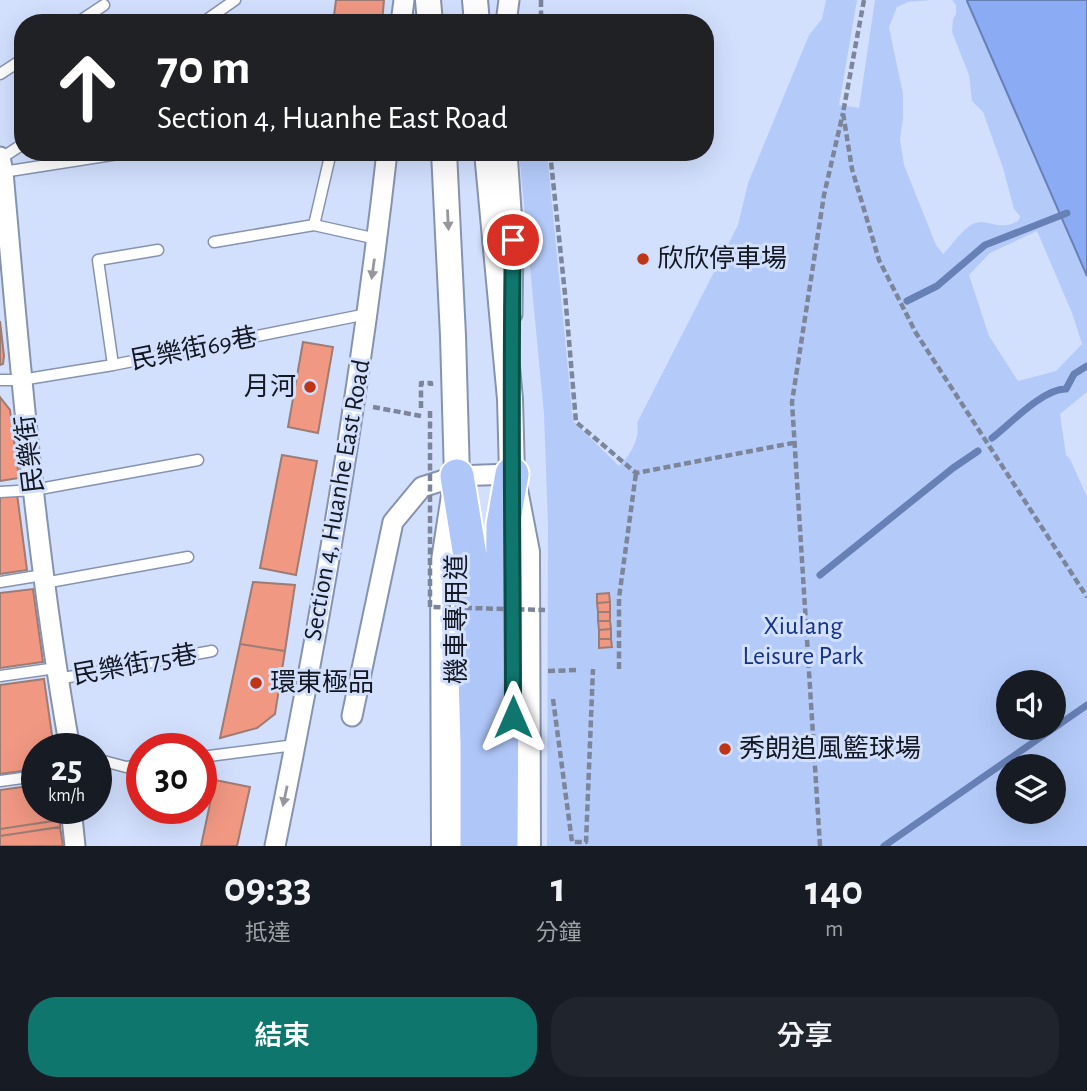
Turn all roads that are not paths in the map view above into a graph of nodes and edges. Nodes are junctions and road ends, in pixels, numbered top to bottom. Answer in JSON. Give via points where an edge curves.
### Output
{"nodes":[{"id":1,"x":235,"y":0,"type":"edge"},
{"id":2,"x":104,"y":5,"type":"dead end"},
{"id":3,"x":90,"y":14,"type":"edge"},
{"id":4,"x":215,"y":14,"type":"edge"},
{"id":5,"x":329,"y":161,"type":"edge"},
{"id":6,"x":386,"y":161,"type":"edge"},
{"id":7,"x":444,"y":161,"type":"edge"},
{"id":8,"x":488,"y":161,"type":"edge"},
{"id":9,"x":508,"y":161,"type":"edge"},
{"id":10,"x":1,"y":162,"type":"edge"},
{"id":11,"x":314,"y":225,"type":"junction"},
{"id":12,"x":377,"y":239,"type":"junction"},
{"id":13,"x":214,"y":242,"type":"dead end"},
{"id":14,"x":158,"y":250,"type":"dead end"},
{"id":15,"x":367,"y":314,"type":"junction"},
{"id":16,"x":113,"y":365,"type":"junction"},
{"id":17,"x":0,"y":380,"type":"edge"},
{"id":18,"x":21,"y":380,"type":"junction"},
{"id":19,"x":510,"y":399,"type":"junction"},
{"id":20,"x":198,"y":460,"type":"dead end"},
{"id":21,"x":512,"y":474,"type":"junction"},
{"id":22,"x":457,"y":476,"type":"junction"},
{"id":23,"x":34,"y":489,"type":"junction"},
{"id":24,"x":0,"y":492,"type":"edge"},
{"id":25,"x":188,"y":557,"type":"dead end"},
{"id":26,"x":44,"y":579,"type":"junction"},
{"id":27,"x":0,"y":582,"type":"edge"},
{"id":28,"x":212,"y":651,"type":"dead end"},
{"id":29,"x":57,"y":673,"type":"junction"},
{"id":30,"x":0,"y":676,"type":"edge"},
{"id":31,"x":352,"y":716,"type":"dead end"},
{"id":32,"x":67,"y":733,"type":"edge"},
{"id":33,"x":295,"y":745,"type":"junction"},
{"id":34,"x":217,"y":755,"type":"edge"},
{"id":35,"x":21,"y":778,"type":"edge"},
{"id":36,"x":0,"y":781,"type":"edge"},
{"id":37,"x":73,"y":824,"type":"edge"},
{"id":38,"x":75,"y":846,"type":"edge"},
{"id":39,"x":275,"y":846,"type":"edge"},
{"id":40,"x":444,"y":846,"type":"edge"},
{"id":41,"x":457,"y":846,"type":"edge"},
{"id":42,"x":477,"y":846,"type":"edge"},
{"id":43,"x":501,"y":846,"type":"edge"},
{"id":44,"x":513,"y":846,"type":"edge"},
{"id":45,"x":528,"y":846,"type":"edge"}],
"edges":[{"from":1,"to":4,"type":"lane"},
{"from":2,"to":3,"type":"lane"},
{"from":5,"to":11,"type":"lane"},
{"from":6,"to":12,"type":"street","name":"Section 4, Huanhe East Road"},
{"from":7,"to":22,"type":"street","one_way":true},
{"from":8,"to":19,"type":"street"},
{"from":9,"to":19,"type":"street","via":[[513,240]]},
{"from":10,"to":18,"type":"street","name":"民樂街"},
{"from":11,"to":12,"type":"lane"},
{"from":11,"to":13,"type":"lane"},
{"from":12,"to":15,"type":"street","name":"Section 4, Huanhe East Road","one_way":true},
{"from":14,"to":16,"type":"lane","via":[[98,260]]},
{"from":15,"to":16,"type":"lane","name":"民樂街69巷"},
{"from":15,"to":33,"type":"street","name":"Section 4, Huanhe East Road"},
{"from":16,"to":18,"type":"lane","name":"民樂街69巷"},
{"from":17,"to":18,"type":"lane","name":"民樂街69巷"},
{"from":18,"to":23,"type":"street","name":"民樂街"},
{"from":19,"to":21,"type":"street"},
{"from":20,"to":23,"type":"lane"},
{"from":21,"to":22,"type":"street","name":"Section 4, Huanhe East Road"},
{"from":21,"to":43,"type":"highway","via":[[503,525]]},
{"from":21,"to":44,"type":"street"},
{"from":21,"to":45,"type":"street","via":[[527,552]]},
{"from":22,"to":31,"type":"street","name":"Section 4, Huanhe East Road","via":[[422,487],[393,522]]},
{"from":22,"to":40,"type":"street","via":[[443,567]]},
{"from":22,"to":41,"type":"street","name":"機車專用道"},
{"from":22,"to":42,"type":"highway","via":[[472,568]]},
{"from":23,"to":24,"type":"lane"},
{"from":23,"to":26,"type":"street","name":"民樂街"},
{"from":25,"to":26,"type":"lane"},
{"from":26,"to":27,"type":"lane"},
{"from":26,"to":29,"type":"street","name":"民樂街"},
{"from":28,"to":29,"type":"lane","name":"民樂街75巷"},
{"from":29,"to":30,"type":"lane","name":"民樂街75巷"},
{"from":29,"to":32,"type":"street","name":"民樂街"},
{"from":33,"to":34,"type":"lane"},
{"from":33,"to":39,"type":"street","name":"Section 4, Huanhe East Road","one_way":true},
{"from":35,"to":36,"type":"lane"},
{"from":37,"to":38,"type":"street"}]}
